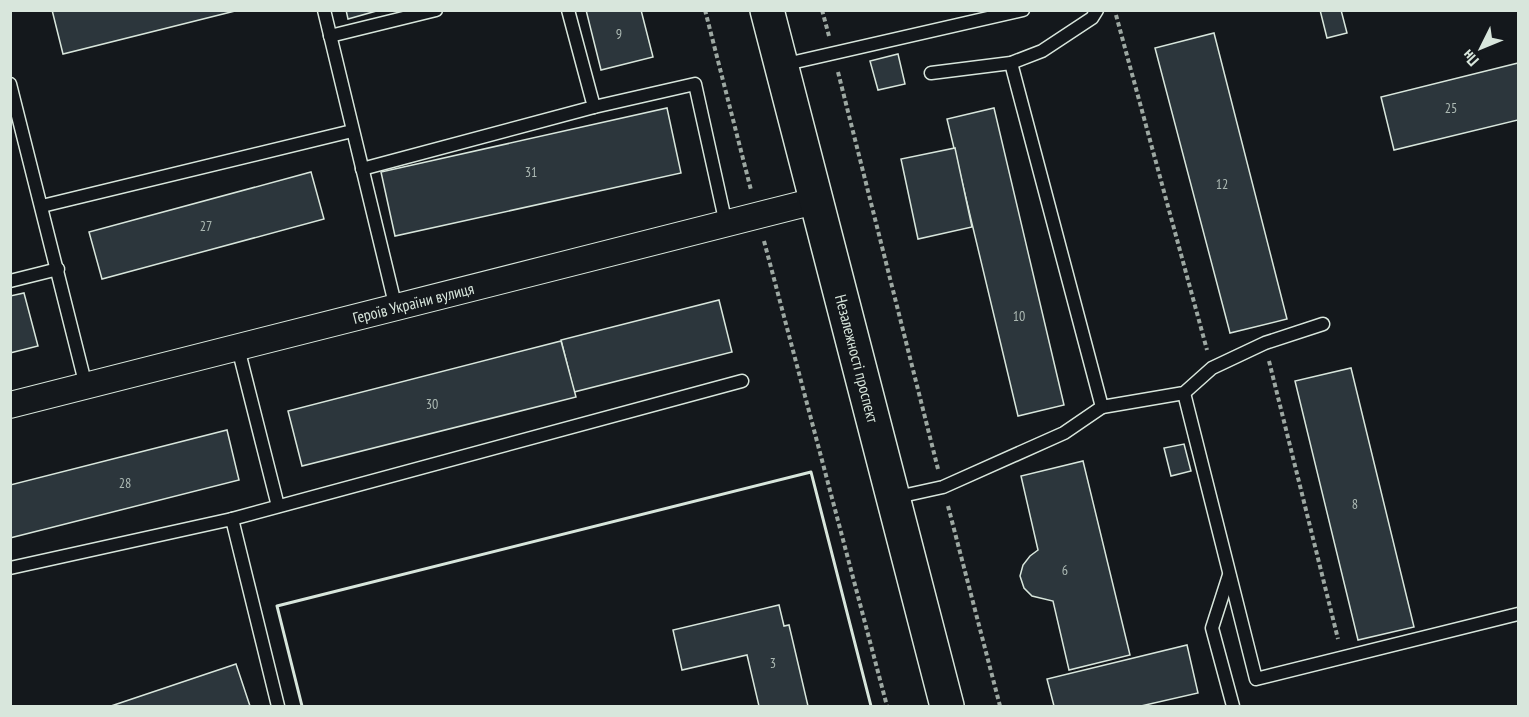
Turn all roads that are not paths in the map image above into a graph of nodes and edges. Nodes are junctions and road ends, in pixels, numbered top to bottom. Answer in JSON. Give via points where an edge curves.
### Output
{"nodes":[{"id":1,"x":324,"y":10,"type":"edge"},
{"id":2,"x":436,"y":10,"type":"edge"},
{"id":3,"x":568,"y":10,"type":"edge"},
{"id":4,"x":767,"y":10,"type":"edge"},
{"id":5,"x":1023,"y":10,"type":"edge"},
{"id":6,"x":1097,"y":10,"type":"edge"},
{"id":7,"x":330,"y":36,"type":"junction"},
{"id":8,"x":1011,"y":63,"type":"junction"},
{"id":9,"x":781,"y":65,"type":"junction"},
{"id":10,"x":931,"y":73,"type":"dead end"},
{"id":11,"x":10,"y":84,"type":"edge"},
{"id":12,"x":594,"y":107,"type":"junction"},
{"id":13,"x":352,"y":131,"type":"junction"},
{"id":14,"x":362,"y":169,"type":"junction"},
{"id":15,"x":815,"y":201,"type":"junction"},
{"id":16,"x":42,"y":206,"type":"junction"},
{"id":17,"x":726,"y":224,"type":"junction"},
{"id":18,"x":58,"y":269,"type":"junction"},
{"id":19,"x":10,"y":281,"type":"edge"},
{"id":20,"x":396,"y":308,"type":"junction"},
{"id":21,"x":1323,"y":324,"type":"dead end"},
{"id":22,"x":238,"y":348,"type":"junction"},
{"id":23,"x":742,"y":381,"type":"dead end"},
{"id":24,"x":86,"y":386,"type":"junction"},
{"id":25,"x":1184,"y":393,"type":"junction"},
{"id":26,"x":10,"y":405,"type":"edge"},
{"id":27,"x":1102,"y":407,"type":"junction"},
{"id":28,"x":892,"y":498,"type":"junction"},
{"id":29,"x":278,"y":506,"type":"junction"},
{"id":30,"x":232,"y":519,"type":"junction"},
{"id":31,"x":10,"y":568,"type":"edge"},
{"id":32,"x":1229,"y":576,"type":"junction"},
{"id":33,"x":1518,"y":614,"type":"edge"},
{"id":34,"x":278,"y":706,"type":"edge"},
{"id":35,"x":947,"y":706,"type":"edge"},
{"id":36,"x":1233,"y":706,"type":"edge"}],
"edges":[{"from":1,"to":7,"type":"lane"},
{"from":2,"to":7,"type":"lane"},
{"from":3,"to":12,"type":"lane"},
{"from":4,"to":9,"type":"street","name":"Незалежності проспект"},
{"from":5,"to":9,"type":"lane"},
{"from":6,"to":8,"type":"lane","via":[[1092,18],[1042,51]]},
{"from":7,"to":13,"type":"lane"},
{"from":8,"to":10,"type":"lane"},
{"from":8,"to":27,"type":"lane"},
{"from":9,"to":15,"type":"street","name":"Незалежності проспект"},
{"from":11,"to":16,"type":"lane"},
{"from":12,"to":14,"type":"lane"},
{"from":12,"to":17,"type":"lane","via":[[695,84]]},
{"from":13,"to":14,"type":"lane"},
{"from":13,"to":16,"type":"lane"},
{"from":14,"to":20,"type":"lane"},
{"from":15,"to":17,"type":"street","name":"Героїв України вулиця"},
{"from":15,"to":28,"type":"street","name":"Незалежності проспект"},
{"from":16,"to":18,"type":"lane"},
{"from":17,"to":20,"type":"street","name":"Героїв України вулиця"},
{"from":18,"to":19,"type":"lane"},
{"from":18,"to":24,"type":"lane"},
{"from":20,"to":22,"type":"street","name":"Героїв України вулиця"},
{"from":21,"to":25,"type":"lane","via":[[1265,343],[1212,368]]},
{"from":22,"to":24,"type":"street","name":"Героїв України вулиця"},
{"from":22,"to":29,"type":"lane"},
{"from":23,"to":29,"type":"lane"},
{"from":24,"to":26,"type":"street","name":"Героїв України вулиця"},
{"from":25,"to":27,"type":"lane"},
{"from":25,"to":32,"type":"lane"},
{"from":27,"to":28,"type":"lane","via":[[1064,433],[943,487]]},
{"from":28,"to":35,"type":"street","name":"Незалежності проспект"},
{"from":29,"to":30,"type":"lane"},
{"from":30,"to":31,"type":"lane"},
{"from":30,"to":34,"type":"lane"},
{"from":32,"to":33,"type":"lane","via":[[1256,679]]},
{"from":32,"to":36,"type":"lane","via":[[1212,628]]}]}
